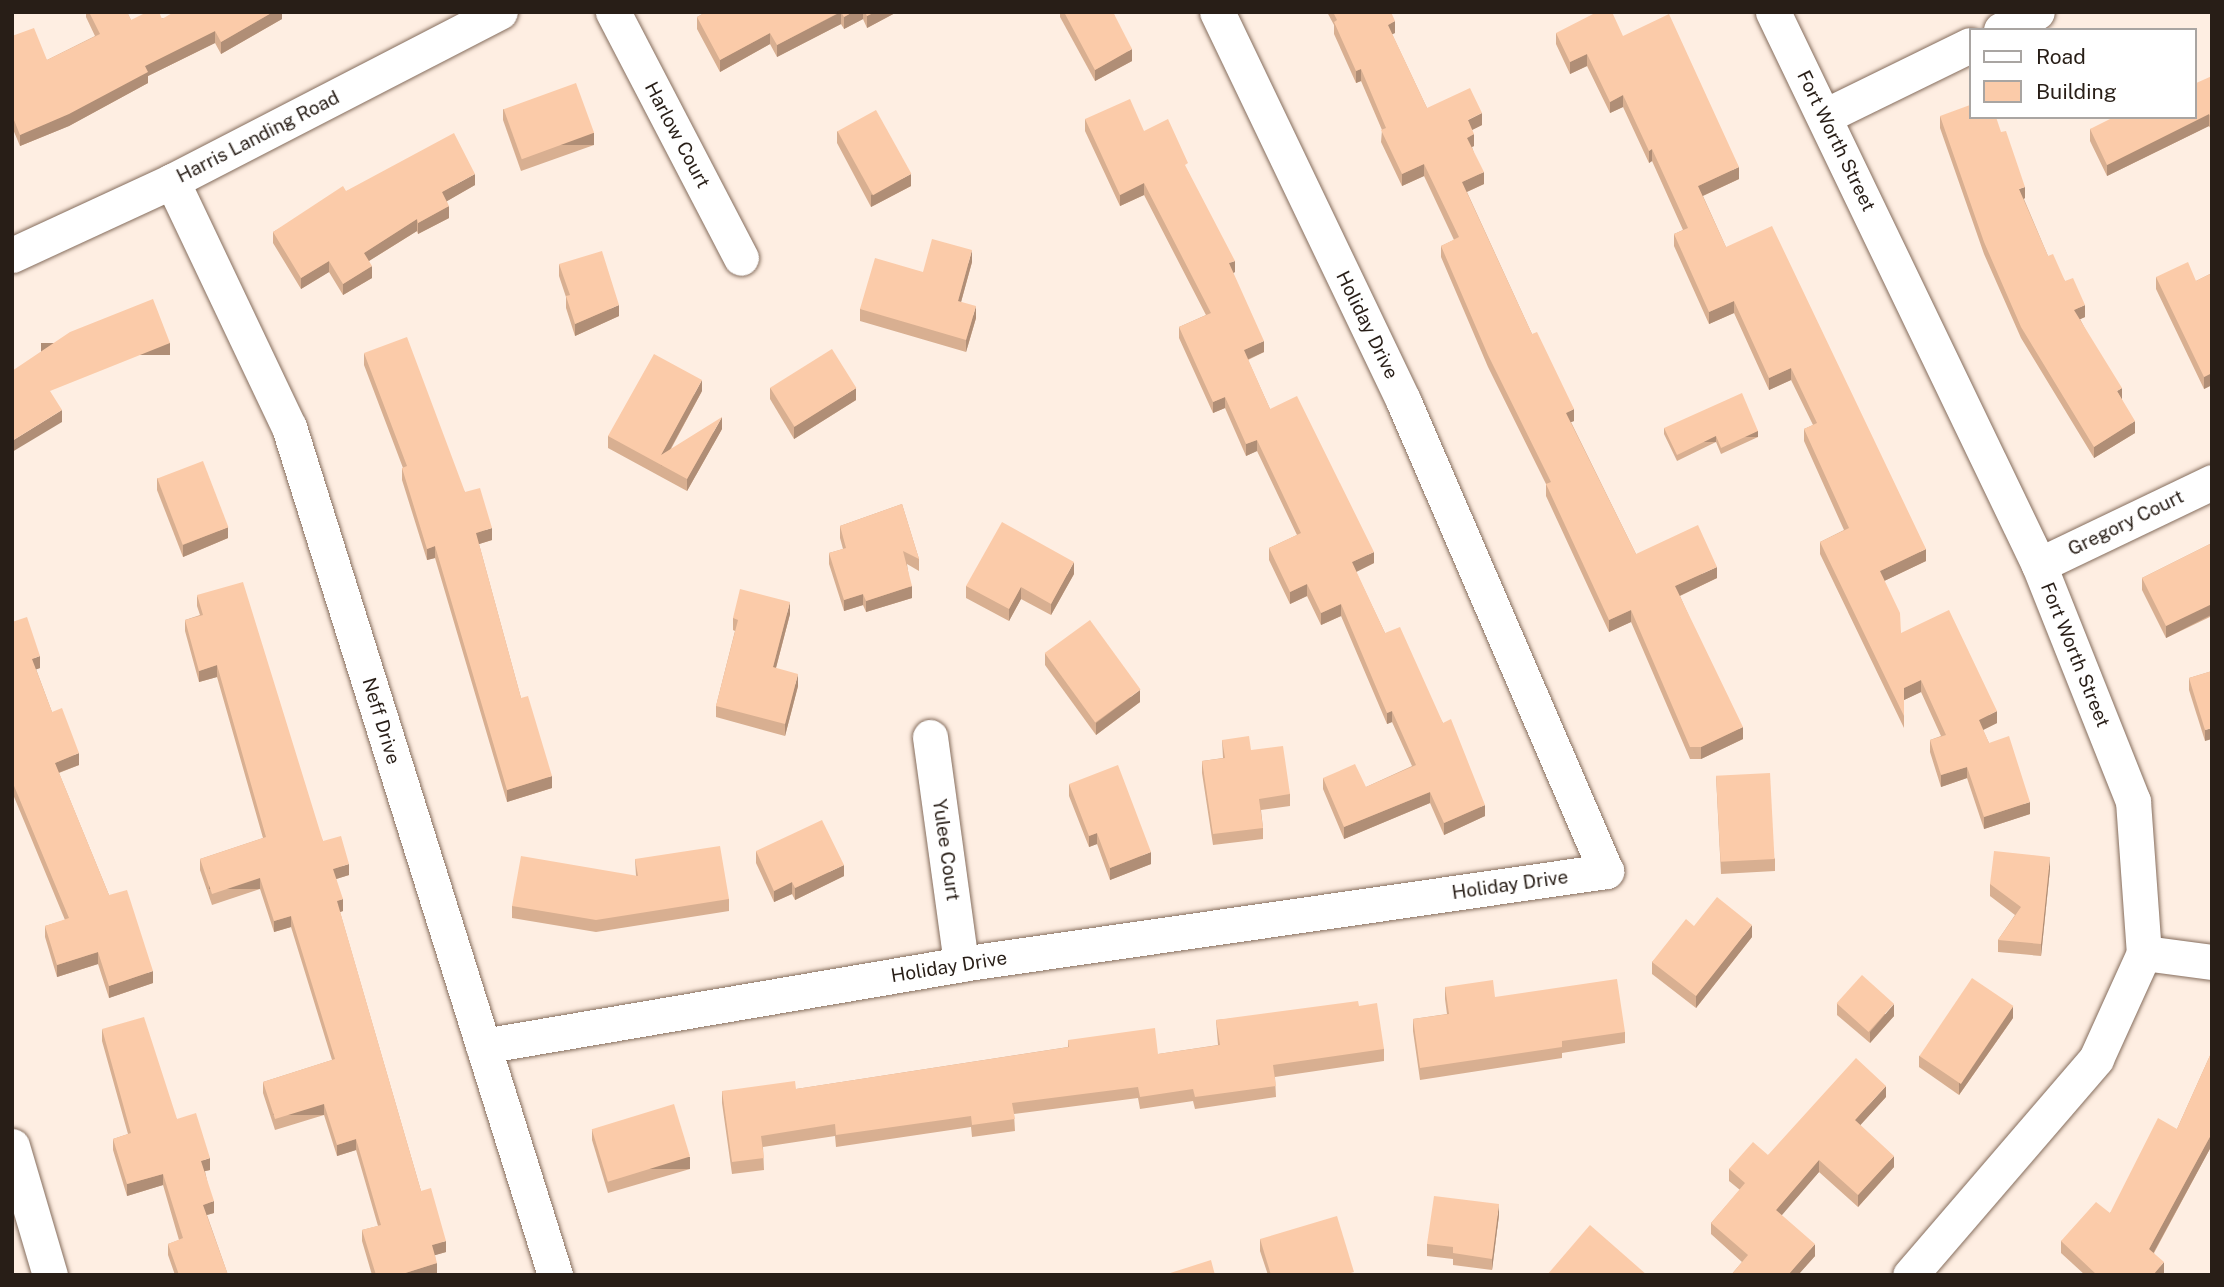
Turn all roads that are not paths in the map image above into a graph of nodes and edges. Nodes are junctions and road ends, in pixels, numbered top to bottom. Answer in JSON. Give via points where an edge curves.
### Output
{"nodes":[{"id":1,"x":500,"y":12,"type":"edge"},
{"id":2,"x":613,"y":12,"type":"edge"},
{"id":3,"x":1217,"y":12,"type":"edge"},
{"id":4,"x":1773,"y":12,"type":"edge"},
{"id":5,"x":2037,"y":12,"type":"edge"},
{"id":6,"x":2005,"y":28,"type":"edge"},
{"id":7,"x":1968,"y":46,"type":"edge"},
{"id":8,"x":1825,"y":116,"type":"junction"},
{"id":9,"x":172,"y":181,"type":"junction"},
{"id":10,"x":12,"y":255,"type":"edge"},
{"id":11,"x":741,"y":258,"type":"dead end"},
{"id":12,"x":2212,"y":482,"type":"edge"},
{"id":13,"x":2039,"y":565,"type":"junction"},
{"id":14,"x":930,"y":737,"type":"dead end"},
{"id":15,"x":2144,"y":953,"type":"junction"},
{"id":16,"x":2212,"y":962,"type":"edge"},
{"id":17,"x":961,"y":964,"type":"junction"},
{"id":18,"x":484,"y":1046,"type":"junction"},
{"id":19,"x":12,"y":1146,"type":"edge"},
{"id":20,"x":50,"y":1275,"type":"edge"},
{"id":21,"x":555,"y":1275,"type":"edge"},
{"id":22,"x":1910,"y":1275,"type":"edge"}],
"edges":[{"from":1,"to":9,"type":"street","name":"Harris Landing Road"},
{"from":2,"to":11,"type":"street","name":"Harlow Court"},
{"from":3,"to":17,"type":"street","name":"Holiday Drive","via":[[1403,400],[1606,871]]},
{"from":4,"to":8,"type":"street","name":"Fort Worth Street"},
{"from":5,"to":6,"type":"street"},
{"from":7,"to":8,"type":"street"},
{"from":8,"to":13,"type":"street","name":"Fort Worth Street"},
{"from":9,"to":10,"type":"street","name":"Harris Landing Road"},
{"from":9,"to":18,"type":"street","name":"Neff Drive","via":[[289,427]]},
{"from":12,"to":13,"type":"street","name":"Gregory Court"},
{"from":13,"to":15,"type":"street","name":"Fort Worth Street","via":[[2133,801]]},
{"from":14,"to":17,"type":"street","name":"Yulee Court"},
{"from":15,"to":16,"type":"street"},
{"from":15,"to":22,"type":"street","name":"Fort Worth Street","via":[[2096,1059]]},
{"from":17,"to":18,"type":"street","name":"Holiday Drive"},
{"from":18,"to":21,"type":"street","name":"Neff Drive"},
{"from":19,"to":20,"type":"street"}]}
